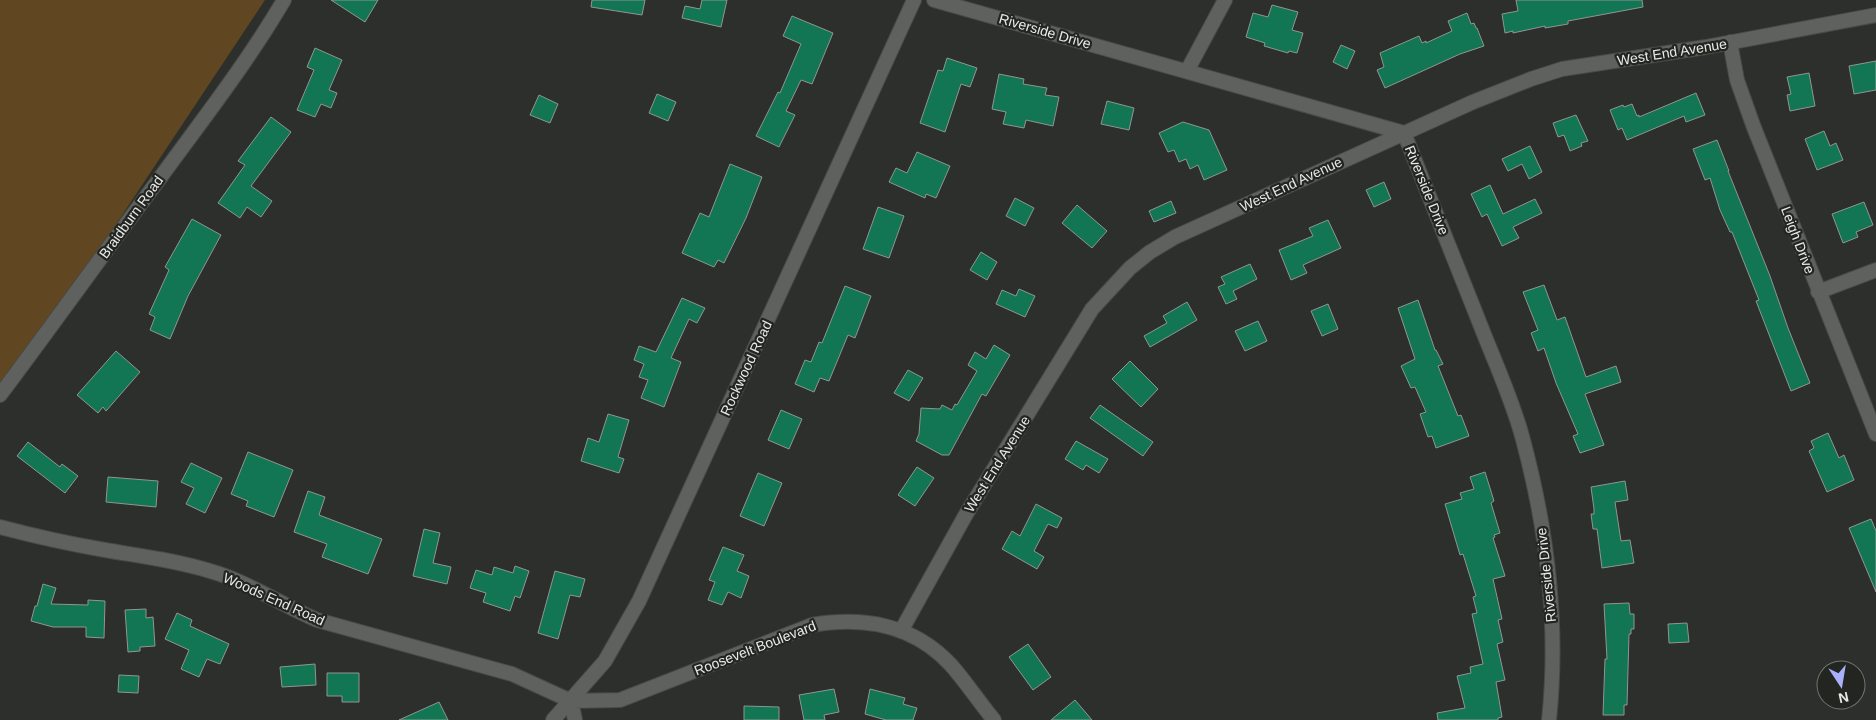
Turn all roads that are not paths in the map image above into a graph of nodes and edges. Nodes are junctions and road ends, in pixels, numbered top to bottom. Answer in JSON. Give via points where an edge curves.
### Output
{"nodes":[{"id":1,"x":284,"y":0,"type":"edge"},
{"id":2,"x":914,"y":0,"type":"edge"},
{"id":3,"x":934,"y":0,"type":"edge"},
{"id":4,"x":1225,"y":0,"type":"edge"},
{"id":5,"x":1876,"y":15,"type":"edge"},
{"id":6,"x":1730,"y":42,"type":"junction"},
{"id":7,"x":1187,"y":72,"type":"junction"},
{"id":8,"x":1404,"y":133,"type":"junction"},
{"id":9,"x":1876,"y":270,"type":"edge"},
{"id":10,"x":1818,"y":292,"type":"junction"},
{"id":11,"x":0,"y":395,"type":"edge"},
{"id":12,"x":1876,"y":434,"type":"edge"},
{"id":13,"x":0,"y":527,"type":"edge"},
{"id":14,"x":901,"y":631,"type":"junction"},
{"id":15,"x":572,"y":700,"type":"junction"},
{"id":16,"x":553,"y":720,"type":"edge"},
{"id":17,"x":575,"y":720,"type":"edge"},
{"id":18,"x":994,"y":720,"type":"edge"},
{"id":19,"x":1549,"y":720,"type":"edge"}],
"edges":[{"from":1,"to":11,"type":"street","name":"Braidburn Road","via":[[214,108]]},
{"from":2,"to":15,"type":"street","name":"Rockwood Road","via":[[639,601],[605,661]]},
{"from":3,"to":7,"type":"street","name":"Riverside Drive"},
{"from":4,"to":7,"type":"street"},
{"from":5,"to":6,"type":"street","name":"West End Avenue"},
{"from":6,"to":8,"type":"street","name":"West End Avenue","via":[[1562,69],[1473,102]]},
{"from":6,"to":10,"type":"street","name":"Leigh Drive","via":[[1741,89]]},
{"from":7,"to":8,"type":"street","name":"Riverside Drive"},
{"from":8,"to":14,"type":"street","name":"West End Avenue","via":[[1175,237],[1130,268],[1092,309],[965,516]]},
{"from":8,"to":19,"type":"street","name":"Riverside Drive","via":[[1514,410],[1533,479],[1551,594],[1553,649]]},
{"from":9,"to":10,"type":"street"},
{"from":10,"to":12,"type":"street","name":"Leigh Drive"},
{"from":13,"to":15,"type":"street","name":"Woods End Road","via":[[212,571],[317,620],[512,674]]},
{"from":14,"to":15,"type":"street","name":"Roosevelt Boulevard","via":[[857,620],[812,625],[620,700]]},
{"from":14,"to":18,"type":"street","name":"Roosevelt Boulevard","via":[[934,650],[950,665]]},
{"from":15,"to":16,"type":"street","name":"Rockwood Road"},
{"from":15,"to":17,"type":"street"}]}
